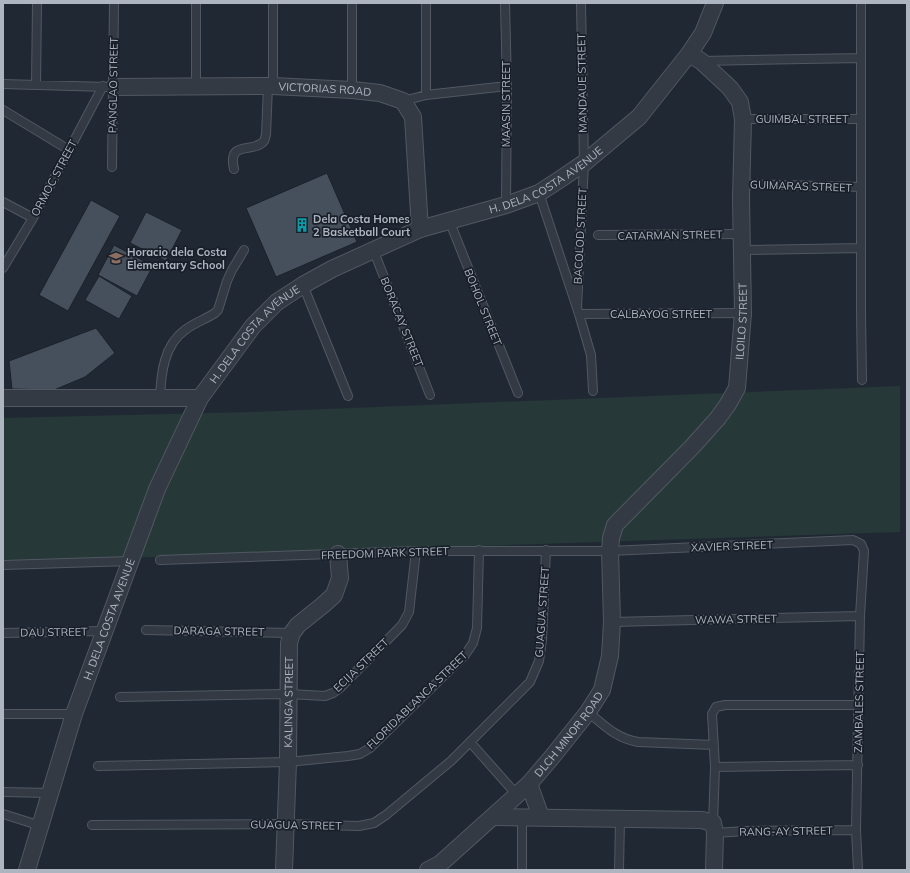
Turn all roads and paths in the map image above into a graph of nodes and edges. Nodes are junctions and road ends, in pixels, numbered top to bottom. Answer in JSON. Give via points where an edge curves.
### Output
{"nodes":[{"id":1,"x":37,"y":3,"type":"edge"},
{"id":2,"x":114,"y":3,"type":"edge"},
{"id":3,"x":196,"y":3,"type":"edge"},
{"id":4,"x":273,"y":3,"type":"edge"},
{"id":5,"x":352,"y":3,"type":"edge"},
{"id":6,"x":426,"y":3,"type":"edge"},
{"id":7,"x":505,"y":3,"type":"edge"},
{"id":8,"x":581,"y":3,"type":"edge"},
{"id":9,"x":715,"y":3,"type":"edge"},
{"id":10,"x":861,"y":3,"type":"edge"},
{"id":11,"x":695,"y":57,"type":"junction"},
{"id":12,"x":861,"y":58,"type":"junction"},
{"id":13,"x":3,"y":84,"type":"edge"},
{"id":14,"x":36,"y":84,"type":"junction"},
{"id":15,"x":196,"y":86,"type":"junction"},
{"id":16,"x":270,"y":86,"type":"junction"},
{"id":17,"x":507,"y":86,"type":"junction"},
{"id":18,"x":109,"y":87,"type":"junction"},
{"id":19,"x":352,"y":90,"type":"junction"},
{"id":20,"x":426,"y":95,"type":"junction"},
{"id":21,"x":403,"y":101,"type":"junction"},
{"id":22,"x":3,"y":110,"type":"edge"},
{"id":23,"x":743,"y":119,"type":"junction"},
{"id":24,"x":861,"y":119,"type":"junction"},
{"id":25,"x":69,"y":150,"type":"junction"},
{"id":26,"x":584,"y":163,"type":"junction"},
{"id":27,"x":112,"y":167,"type":"dead end"},
{"id":28,"x":234,"y":169,"type":"dead end"},
{"id":29,"x":742,"y":184,"type":"junction"},
{"id":30,"x":861,"y":187,"type":"junction"},
{"id":31,"x":539,"y":193,"type":"junction"},
{"id":32,"x":3,"y":202,"type":"edge"},
{"id":33,"x":506,"y":205,"type":"junction"},
{"id":34,"x":33,"y":218,"type":"junction"},
{"id":35,"x":449,"y":220,"type":"junction"},
{"id":36,"x":420,"y":229,"type":"junction"},
{"id":37,"x":742,"y":234,"type":"junction"},
{"id":38,"x":598,"y":235,"type":"dead end"},
{"id":39,"x":861,"y":248,"type":"junction"},
{"id":40,"x":373,"y":249,"type":"junction"},
{"id":41,"x":244,"y":250,"type":"dead end"},
{"id":42,"x":743,"y":250,"type":"junction"},
{"id":43,"x":3,"y":268,"type":"edge"},
{"id":44,"x":303,"y":285,"type":"junction"},
{"id":45,"x":578,"y":311,"type":"junction"},
{"id":46,"x":743,"y":313,"type":"junction"},
{"id":47,"x":862,"y":380,"type":"dead end"},
{"id":48,"x":593,"y":391,"type":"dead end"},
{"id":49,"x":518,"y":393,"type":"dead end"},
{"id":50,"x":430,"y":395,"type":"dead end"},
{"id":51,"x":348,"y":396,"type":"dead end"},
{"id":52,"x":3,"y":398,"type":"edge"},
{"id":53,"x":160,"y":398,"type":"junction"},
{"id":54,"x":200,"y":398,"type":"junction"},
{"id":55,"x":853,"y":540,"type":"joint"},
{"id":56,"x":480,"y":550,"type":"junction"},
{"id":57,"x":546,"y":550,"type":"junction"},
{"id":58,"x":416,"y":551,"type":"junction"},
{"id":59,"x":610,"y":551,"type":"junction"},
{"id":60,"x":338,"y":554,"type":"junction"},
{"id":61,"x":160,"y":560,"type":"dead end"},
{"id":62,"x":130,"y":561,"type":"junction"},
{"id":63,"x":3,"y":565,"type":"edge"},
{"id":64,"x":860,"y":616,"type":"junction"},
{"id":65,"x":612,"y":622,"type":"junction"},
{"id":66,"x":146,"y":630,"type":"dead end"},
{"id":67,"x":104,"y":631,"type":"junction"},
{"id":68,"x":3,"y":633,"type":"edge"},
{"id":69,"x":292,"y":633,"type":"junction"},
{"id":70,"x":289,"y":694,"type":"junction"},
{"id":71,"x":120,"y":697,"type":"dead end"},
{"id":72,"x":858,"y":705,"type":"junction"},
{"id":73,"x":588,"y":712,"type":"junction"},
{"id":74,"x":3,"y":714,"type":"edge"},
{"id":75,"x":74,"y":714,"type":"junction"},
{"id":76,"x":470,"y":742,"type":"junction"},
{"id":77,"x":714,"y":744,"type":"junction"},
{"id":78,"x":288,"y":762,"type":"junction"},
{"id":79,"x":858,"y":765,"type":"junction"},
{"id":80,"x":98,"y":766,"type":"dead end"},
{"id":81,"x":714,"y":767,"type":"junction"},
{"id":82,"x":529,"y":784,"type":"junction"},
{"id":83,"x":3,"y":792,"type":"edge"},
{"id":84,"x":51,"y":793,"type":"junction"},
{"id":85,"x":517,"y":795,"type":"junction"},
{"id":86,"x":3,"y":814,"type":"edge"},
{"id":87,"x":494,"y":817,"type":"junction"},
{"id":88,"x":522,"y":817,"type":"junction"},
{"id":89,"x":541,"y":817,"type":"junction"},
{"id":90,"x":620,"y":819,"type":"junction"},
{"id":91,"x":285,"y":824,"type":"junction"},
{"id":92,"x":92,"y":825,"type":"dead end"},
{"id":93,"x":41,"y":826,"type":"junction"},
{"id":94,"x":714,"y":828,"type":"junction"},
{"id":95,"x":856,"y":830,"type":"junction"},
{"id":96,"x":436,"y":868,"type":"edge"},
{"id":97,"x":27,"y":870,"type":"edge"},
{"id":98,"x":284,"y":870,"type":"edge"},
{"id":99,"x":522,"y":870,"type":"edge"},
{"id":100,"x":619,"y":870,"type":"edge"},
{"id":101,"x":714,"y":870,"type":"edge"},
{"id":102,"x":858,"y":870,"type":"edge"}],
"edges":[{"from":1,"to":14,"type":"lane"},
{"from":2,"to":18,"type":"lane","name":"PANGLAO STREET"},
{"from":3,"to":15,"type":"lane"},
{"from":4,"to":16,"type":"lane"},
{"from":5,"to":19,"type":"lane"},
{"from":6,"to":20,"type":"lane"},
{"from":7,"to":17,"type":"lane","name":"MAASIN STREET"},
{"from":8,"to":26,"type":"lane","name":"MANDAUE STREET"},
{"from":9,"to":11,"type":"street","name":"H. DELA COSTA AVENUE"},
{"from":10,"to":12,"type":"lane"},
{"from":11,"to":12,"type":"lane"},
{"from":11,"to":23,"type":"street","name":"ILOILO STREET","via":[[730,88],[740,102]]},
{"from":11,"to":26,"type":"street","name":"H. DELA COSTA AVENUE","via":[[639,117]]},
{"from":12,"to":24,"type":"lane"},
{"from":13,"to":14,"type":"lane"},
{"from":14,"to":18,"type":"lane"},
{"from":15,"to":16,"type":"street","name":"VICTORIAS ROAD"},
{"from":15,"to":18,"type":"street","name":"VICTORIAS ROAD"},
{"from":16,"to":19,"type":"street","name":"VICTORIAS ROAD"},
{"from":16,"to":28,"type":"lane","via":[[264,142],[240,149],[234,154]]},
{"from":17,"to":20,"type":"lane"},
{"from":17,"to":33,"type":"lane","name":"MAASIN STREET"},
{"from":18,"to":25,"type":"lane","name":"ORMOC STREET"},
{"from":18,"to":27,"type":"lane","name":"PANGLAO STREET"},
{"from":19,"to":21,"type":"street","name":"VICTORIAS ROAD","via":[[380,93]]},
{"from":20,"to":21,"type":"lane"},
{"from":21,"to":36,"type":"street","via":[[413,116]]},
{"from":22,"to":25,"type":"lane"},
{"from":23,"to":24,"type":"lane","name":"GUIMBAL STREET"},
{"from":23,"to":29,"type":"street","name":"ILOILO STREET"},
{"from":24,"to":30,"type":"lane"},
{"from":25,"to":34,"type":"lane","name":"ORMOC STREET"},
{"from":26,"to":31,"type":"street","name":"H. DELA COSTA AVENUE"},
{"from":26,"to":45,"type":"lane","name":"BACOLOD STREET"},
{"from":29,"to":30,"type":"lane","name":"GUIMARAS STREET"},
{"from":29,"to":37,"type":"street","name":"ILOILO STREET"},
{"from":30,"to":39,"type":"lane"},
{"from":31,"to":33,"type":"street","name":"H. DELA COSTA AVENUE"},
{"from":31,"to":45,"type":"lane","name":"BACOLOD STREET"},
{"from":32,"to":34,"type":"lane"},
{"from":33,"to":35,"type":"street","name":"H. DELA COSTA AVENUE"},
{"from":34,"to":43,"type":"lane","name":"ORMOC STREET"},
{"from":35,"to":36,"type":"street","name":"H. DELA COSTA AVENUE"},
{"from":35,"to":49,"type":"lane","name":"BOHOL STREET"},
{"from":36,"to":40,"type":"street","name":"H. DELA COSTA AVENUE"},
{"from":37,"to":38,"type":"lane","name":"CATARMAN STREET"},
{"from":37,"to":42,"type":"street","name":"ILOILO STREET"},
{"from":39,"to":42,"type":"lane"},
{"from":39,"to":47,"type":"lane"},
{"from":40,"to":44,"type":"street","name":"H. DELA COSTA AVENUE"},
{"from":40,"to":50,"type":"lane","name":"BORACAY STREET"},
{"from":41,"to":53,"type":"lane","via":[[232,270],[218,310],[186,329],[170,347],[164,363]]},
{"from":42,"to":46,"type":"street","name":"ILOILO STREET"},
{"from":44,"to":51,"type":"lane"},
{"from":44,"to":54,"type":"street","name":"H. DELA COSTA AVENUE","via":[[277,302],[253,326]]},
{"from":45,"to":46,"type":"lane","name":"CALBAYOG STREET"},
{"from":45,"to":48,"type":"lane","name":"BACOLOD STREET","via":[[591,355]]},
{"from":46,"to":59,"type":"street","name":"ILOILO STREET","via":[[737,388],[718,418],[615,525]]},
{"from":52,"to":53,"type":"street"},
{"from":53,"to":54,"type":"street"},
{"from":54,"to":62,"type":"street","name":"H. DELA COSTA AVENUE","via":[[157,489]]},
{"from":55,"to":59,"type":"lane","name":"XAVIER STREET"},
{"from":55,"to":64,"type":"lane","name":"ZAMBALES STREET","via":[[861,544],[864,551]]},
{"from":56,"to":57,"type":"lane","name":"FREEDOM PARK STREET"},
{"from":56,"to":58,"type":"lane","name":"FREEDOM PARK STREET"},
{"from":56,"to":78,"type":"lane","name":"FLORIDABLANCA STREET","via":[[477,628],[473,643],[465,655],[370,748],[360,754]]},
{"from":57,"to":59,"type":"lane","name":"FREEDOM PARK STREET"},
{"from":57,"to":76,"type":"lane","name":"GUAGUA STREET","via":[[539,661],[530,682]]},
{"from":58,"to":60,"type":"lane","name":"FREEDOM PARK STREET"},
{"from":58,"to":70,"type":"lane","name":"ECIJA STREET","via":[[409,612],[402,625],[333,693],[325,696]]},
{"from":59,"to":65,"type":"street","name":"DLCH MINOR ROAD"},
{"from":60,"to":61,"type":"lane","name":"FREEDOM PARK STREET"},
{"from":60,"to":69,"type":"street","via":[[340,578],[334,594]]},
{"from":62,"to":63,"type":"lane"},
{"from":62,"to":67,"type":"street","name":"H. DELA COSTA AVENUE"},
{"from":64,"to":65,"type":"lane","name":"WAWA STREET"},
{"from":64,"to":72,"type":"lane","name":"ZAMBALES STREET"},
{"from":65,"to":73,"type":"street","name":"DLCH MINOR ROAD","via":[[610,656],[602,690]]},
{"from":66,"to":69,"type":"lane","name":"DARAGA STREET"},
{"from":67,"to":68,"type":"lane","name":"DAU STREET"},
{"from":67,"to":75,"type":"street","name":"H. DELA COSTA AVENUE"},
{"from":69,"to":70,"type":"street","name":"KALINGA STREET","via":[[289,643]]},
{"from":70,"to":71,"type":"lane","name":"ECIJA STREET"},
{"from":70,"to":78,"type":"street","name":"KALINGA STREET"},
{"from":72,"to":77,"type":"lane","via":[[725,704],[716,707],[712,714]]},
{"from":72,"to":79,"type":"lane","name":"ZAMBALES STREET"},
{"from":73,"to":77,"type":"lane","via":[[626,740]]},
{"from":73,"to":82,"type":"street","name":"DLCH MINOR ROAD"},
{"from":74,"to":75,"type":"lane"},
{"from":75,"to":84,"type":"street","name":"H. DELA COSTA AVENUE"},
{"from":76,"to":85,"type":"lane"},
{"from":76,"to":91,"type":"lane","name":"GUAGUA STREET","via":[[445,766],[374,823],[359,826]]},
{"from":77,"to":81,"type":"lane"},
{"from":78,"to":80,"type":"lane","name":"FLORIDABLANCA STREET"},
{"from":78,"to":91,"type":"street","name":"KALINGA STREET"},
{"from":79,"to":81,"type":"lane"},
{"from":79,"to":95,"type":"lane","name":"ZAMBALES STREET"},
{"from":81,"to":94,"type":"lane"},
{"from":82,"to":85,"type":"street","name":"DLCH MINOR ROAD"},
{"from":82,"to":89,"type":"street"},
{"from":83,"to":84,"type":"lane"},
{"from":84,"to":93,"type":"street","name":"H. DELA COSTA AVENUE"},
{"from":85,"to":87,"type":"street","name":"DLCH MINOR ROAD"},
{"from":86,"to":93,"type":"lane"},
{"from":87,"to":88,"type":"street"},
{"from":87,"to":96,"type":"street","name":"DLCH MINOR ROAD"},
{"from":88,"to":89,"type":"street"},
{"from":88,"to":99,"type":"lane"},
{"from":89,"to":90,"type":"street"},
{"from":90,"to":94,"type":"street","via":[[702,820]]},
{"from":90,"to":100,"type":"lane"},
{"from":91,"to":92,"type":"lane","name":"GUAGUA STREET"},
{"from":91,"to":98,"type":"street","name":"KALINGA STREET"},
{"from":93,"to":97,"type":"street","name":"H. DELA COSTA AVENUE"},
{"from":94,"to":95,"type":"lane","name":"RANG-AY STREET","via":[[746,831]]},
{"from":94,"to":101,"type":"street"},
{"from":95,"to":102,"type":"lane","name":"ZAMBALES STREET"}]}
